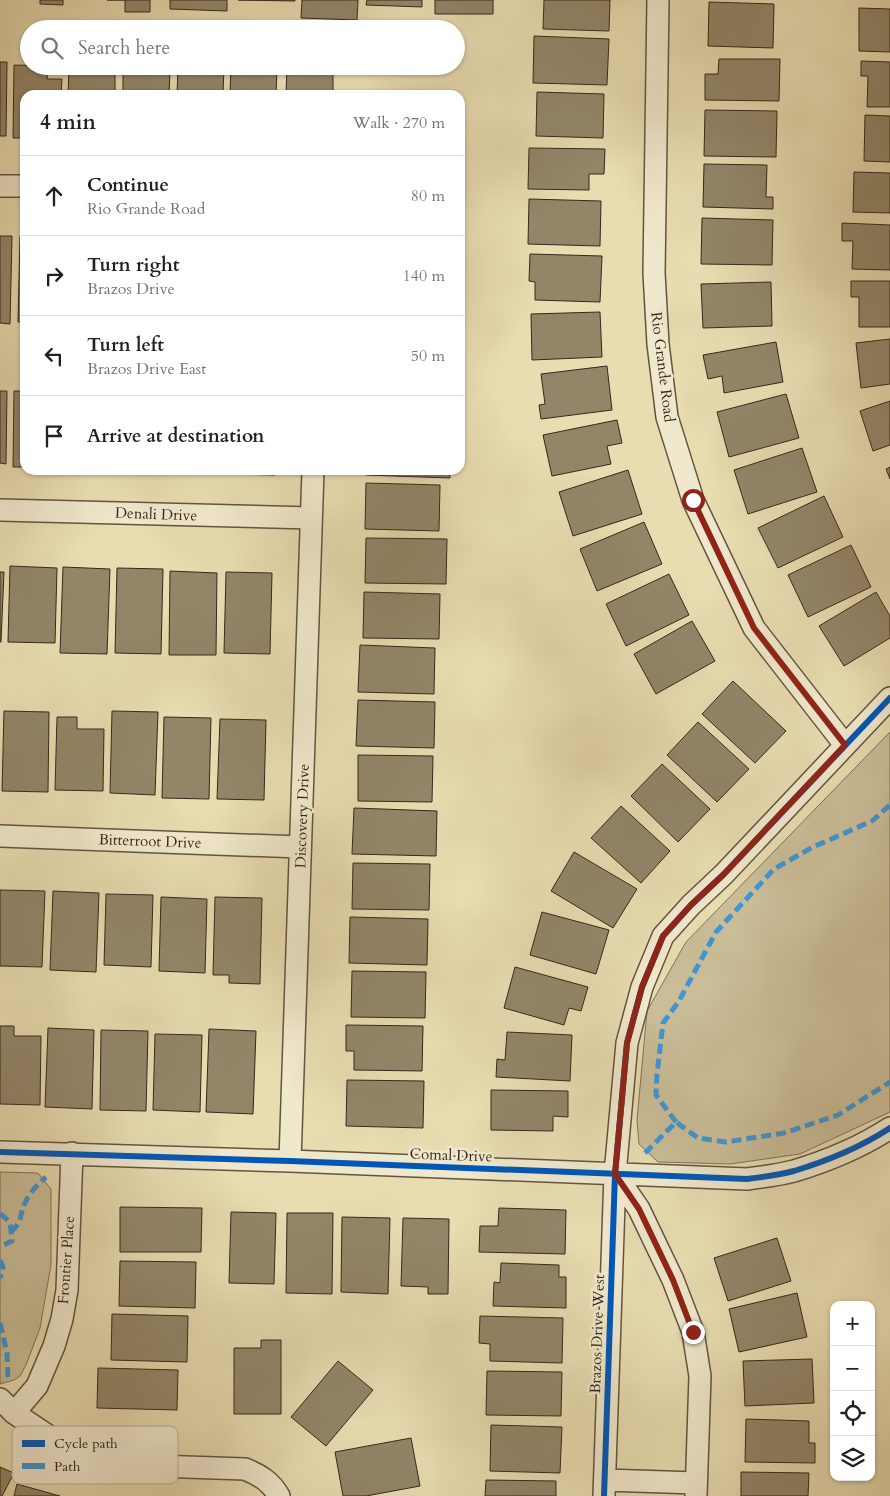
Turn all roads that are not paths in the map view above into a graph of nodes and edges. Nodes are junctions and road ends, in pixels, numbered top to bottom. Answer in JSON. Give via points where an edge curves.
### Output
{"nodes":[{"id":1,"x":658,"y":0,"type":"edge"},
{"id":2,"x":0,"y":186,"type":"edge"},
{"id":3,"x":20,"y":186,"type":"edge"},
{"id":4,"x":314,"y":475,"type":"edge"},
{"id":5,"x":0,"y":510,"type":"edge"},
{"id":6,"x":311,"y":518,"type":"junction"},
{"id":7,"x":890,"y":698,"type":"edge"},
{"id":8,"x":845,"y":745,"type":"junction"},
{"id":9,"x":0,"y":836,"type":"edge"},
{"id":10,"x":300,"y":847,"type":"junction"},
{"id":11,"x":890,"y":1128,"type":"edge"},
{"id":12,"x":0,"y":1152,"type":"edge"},
{"id":13,"x":72,"y":1153,"type":"junction"},
{"id":14,"x":290,"y":1161,"type":"junction"},
{"id":15,"x":615,"y":1174,"type":"junction"},
{"id":16,"x":7,"y":1406,"type":"edge"},
{"id":17,"x":35,"y":1426,"type":"edge"},
{"id":18,"x":178,"y":1467,"type":"edge"},
{"id":19,"x":604,"y":1488,"type":"edge"},
{"id":20,"x":696,"y":1489,"type":"edge"},
{"id":21,"x":278,"y":1496,"type":"edge"}],
"edges":[{"from":1,"to":8,"type":"street","name":"Rio Grande Road","via":[[654,273],[667,417],[693,500],[754,628]]},
{"from":2,"to":3,"type":"street"},
{"from":4,"to":6,"type":"street","name":"Discovery Drive"},
{"from":5,"to":6,"type":"street","name":"Denali Drive"},
{"from":6,"to":10,"type":"street","name":"Discovery Drive"},
{"from":7,"to":8,"type":"street","name":"Brazos Drive West"},
{"from":8,"to":15,"type":"street","name":"Brazos Drive West","via":[[663,936],[642,987],[627,1043]]},
{"from":9,"to":10,"type":"street","name":"Bitterroot Drive"},
{"from":10,"to":14,"type":"street","name":"Discovery Drive"},
{"from":11,"to":15,"type":"street","name":"Comal Drive","via":[[873,1140],[833,1157],[793,1171],[747,1180]]},
{"from":12,"to":13,"type":"street","name":"Comal Drive"},
{"from":13,"to":14,"type":"street","name":"Comal Drive"},
{"from":13,"to":16,"type":"street","name":"Frontier Place","via":[[62,1319],[37,1386]]},
{"from":14,"to":15,"type":"street","name":"Comal Drive"},
{"from":15,"to":19,"type":"street","name":"Brazos Drive West"},
{"from":15,"to":20,"type":"street","via":[[639,1209],[673,1280],[693,1332],[700,1376]]},
{"from":16,"to":17,"type":"street"},
{"from":18,"to":21,"type":"street","via":[[245,1469],[271,1484]]},
{"from":19,"to":20,"type":"street"}]}
